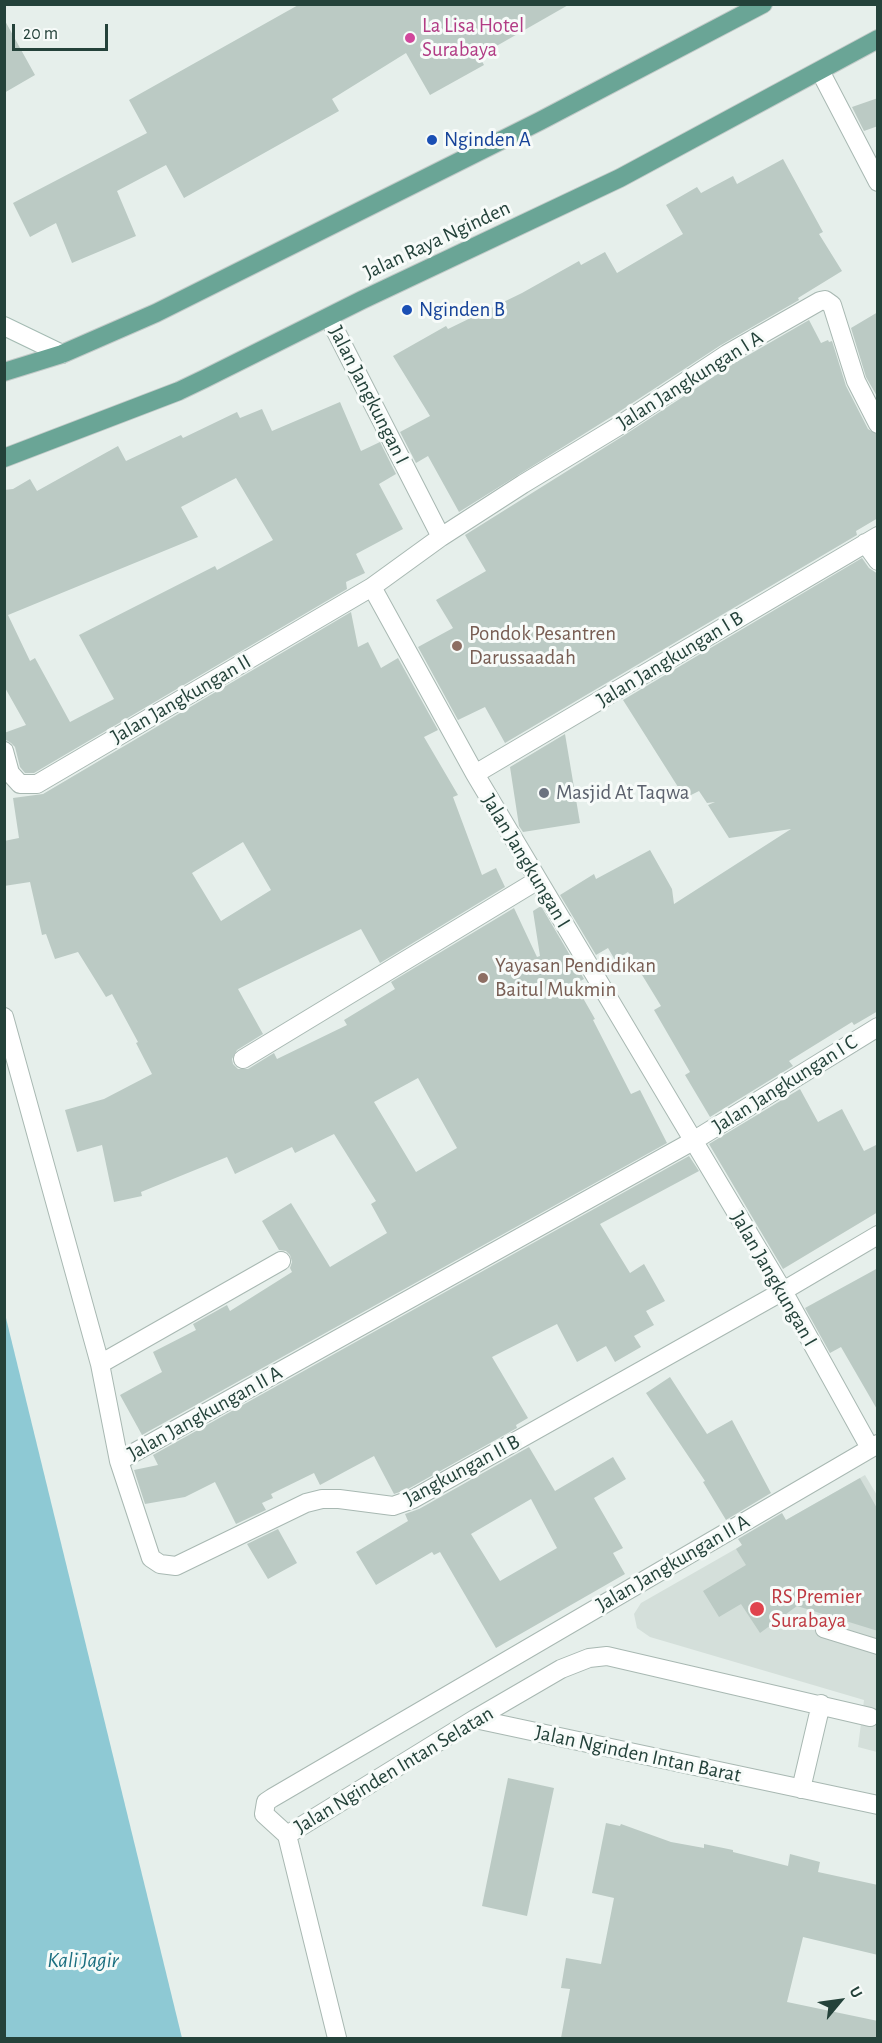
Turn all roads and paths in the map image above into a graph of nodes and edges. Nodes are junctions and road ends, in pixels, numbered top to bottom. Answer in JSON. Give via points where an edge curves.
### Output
{"nodes":[{"id":1,"x":762,"y":4,"type":"edge"},
{"id":2,"x":878,"y":39,"type":"edge"},
{"id":3,"x":820,"y":71,"type":"junction"},
{"id":4,"x":878,"y":182,"type":"edge"},
{"id":5,"x":329,"y":318,"type":"junction"},
{"id":6,"x":4,"y":326,"type":"edge"},
{"id":7,"x":62,"y":354,"type":"junction"},
{"id":8,"x":4,"y":372,"type":"edge"},
{"id":9,"x":878,"y":424,"type":"edge"},
{"id":10,"x":4,"y":458,"type":"edge"},
{"id":11,"x":441,"y":537,"type":"junction"},
{"id":12,"x":871,"y":539,"type":"edge"},
{"id":13,"x":878,"y":561,"type":"edge"},
{"id":14,"x":372,"y":587,"type":"junction"},
{"id":15,"x":4,"y":751,"type":"edge"},
{"id":16,"x":475,"y":774,"type":"junction"},
{"id":17,"x":538,"y":880,"type":"junction"},
{"id":18,"x":4,"y":1017,"type":"edge"},
{"id":19,"x":878,"y":1027,"type":"edge"},
{"id":20,"x":243,"y":1059,"type":"dead end"},
{"id":21,"x":693,"y":1140,"type":"junction"},
{"id":22,"x":878,"y":1235,"type":"edge"},
{"id":23,"x":281,"y":1261,"type":"dead end"},
{"id":24,"x":783,"y":1292,"type":"junction"},
{"id":25,"x":100,"y":1364,"type":"junction"},
{"id":26,"x":874,"y":1446,"type":"edge"},
{"id":27,"x":119,"y":1461,"type":"junction"},
{"id":28,"x":823,"y":1630,"type":"dead end"},
{"id":29,"x":878,"y":1647,"type":"edge"},
{"id":30,"x":821,"y":1704,"type":"junction"},
{"id":31,"x":870,"y":1717,"type":"dead end"},
{"id":32,"x":475,"y":1719,"type":"junction"},
{"id":33,"x":801,"y":1789,"type":"junction"},
{"id":34,"x":878,"y":1804,"type":"edge"},
{"id":35,"x":287,"y":1835,"type":"junction"},
{"id":36,"x":337,"y":2038,"type":"edge"}],
"edges":[{"from":1,"to":7,"type":"main road","via":[[529,127],[156,313]]},
{"from":2,"to":3,"type":"main road","name":"Jalan Raya Nginden"},
{"from":3,"to":4,"type":"street"},
{"from":3,"to":5,"type":"main road","name":"Jalan Raya Nginden","via":[[620,178]]},
{"from":5,"to":10,"type":"main road","name":"Jalan Raya Nginden","via":[[179,391]]},
{"from":5,"to":11,"type":"street","name":"Jalan Jangkungan I"},
{"from":6,"to":7,"type":"street"},
{"from":7,"to":8,"type":"main road"},
{"from":9,"to":11,"type":"street","name":"Jalan Jangkungan I A","via":[[856,381],[832,305],[819,301],[727,354]]},
{"from":11,"to":14,"type":"street"},
{"from":12,"to":13,"type":"street"},
{"from":12,"to":16,"type":"street","name":"Jalan Jangkungan I B"},
{"from":14,"to":15,"type":"street","name":"Jalan Jangkungan II","via":[[37,783],[20,784],[10,773]]},
{"from":14,"to":16,"type":"street","name":"Jalan Jangkungan I"},
{"from":16,"to":17,"type":"street","name":"Jalan Jangkungan I"},
{"from":17,"to":20,"type":"street"},
{"from":17,"to":21,"type":"street","name":"Jalan Jangkungan I"},
{"from":18,"to":25,"type":"street","name":"Jalan Jangkungan II A"},
{"from":19,"to":21,"type":"street","name":"Jalan Jangkungan I C"},
{"from":21,"to":24,"type":"street","name":"Jalan Jangkungan I"},
{"from":21,"to":27,"type":"street","name":"Jalan Jangkungan II A"},
{"from":22,"to":24,"type":"street"},
{"from":23,"to":25,"type":"street"},
{"from":24,"to":26,"type":"street","name":"Jalan Jangkungan I"},
{"from":24,"to":27,"type":"street","name":"Jangkungan II B","via":[[413,1499],[393,1506],[339,1499],[306,1503],[176,1566],[151,1558]]},
{"from":25,"to":27,"type":"street","name":"Jalan Jangkungan II A"},
{"from":26,"to":35,"type":"street","name":"Jalan Jangkungan II A","via":[[272,1798],[266,1802],[264,1814]]},
{"from":28,"to":29,"type":"lane"},
{"from":30,"to":31,"type":"street"},
{"from":30,"to":32,"type":"street","name":"Jalan Nginden Intan Selatan","via":[[608,1656],[561,1669]]},
{"from":30,"to":33,"type":"street"},
{"from":32,"to":33,"type":"street","name":"Jalan Nginden Intan Barat"},
{"from":32,"to":35,"type":"street","name":"Jalan Nginden Intan Selatan"},
{"from":33,"to":34,"type":"street","name":"Jalan Nginden Intan Barat"},
{"from":35,"to":36,"type":"street","name":"Jalan Nginden Intan Selatan"}]}
